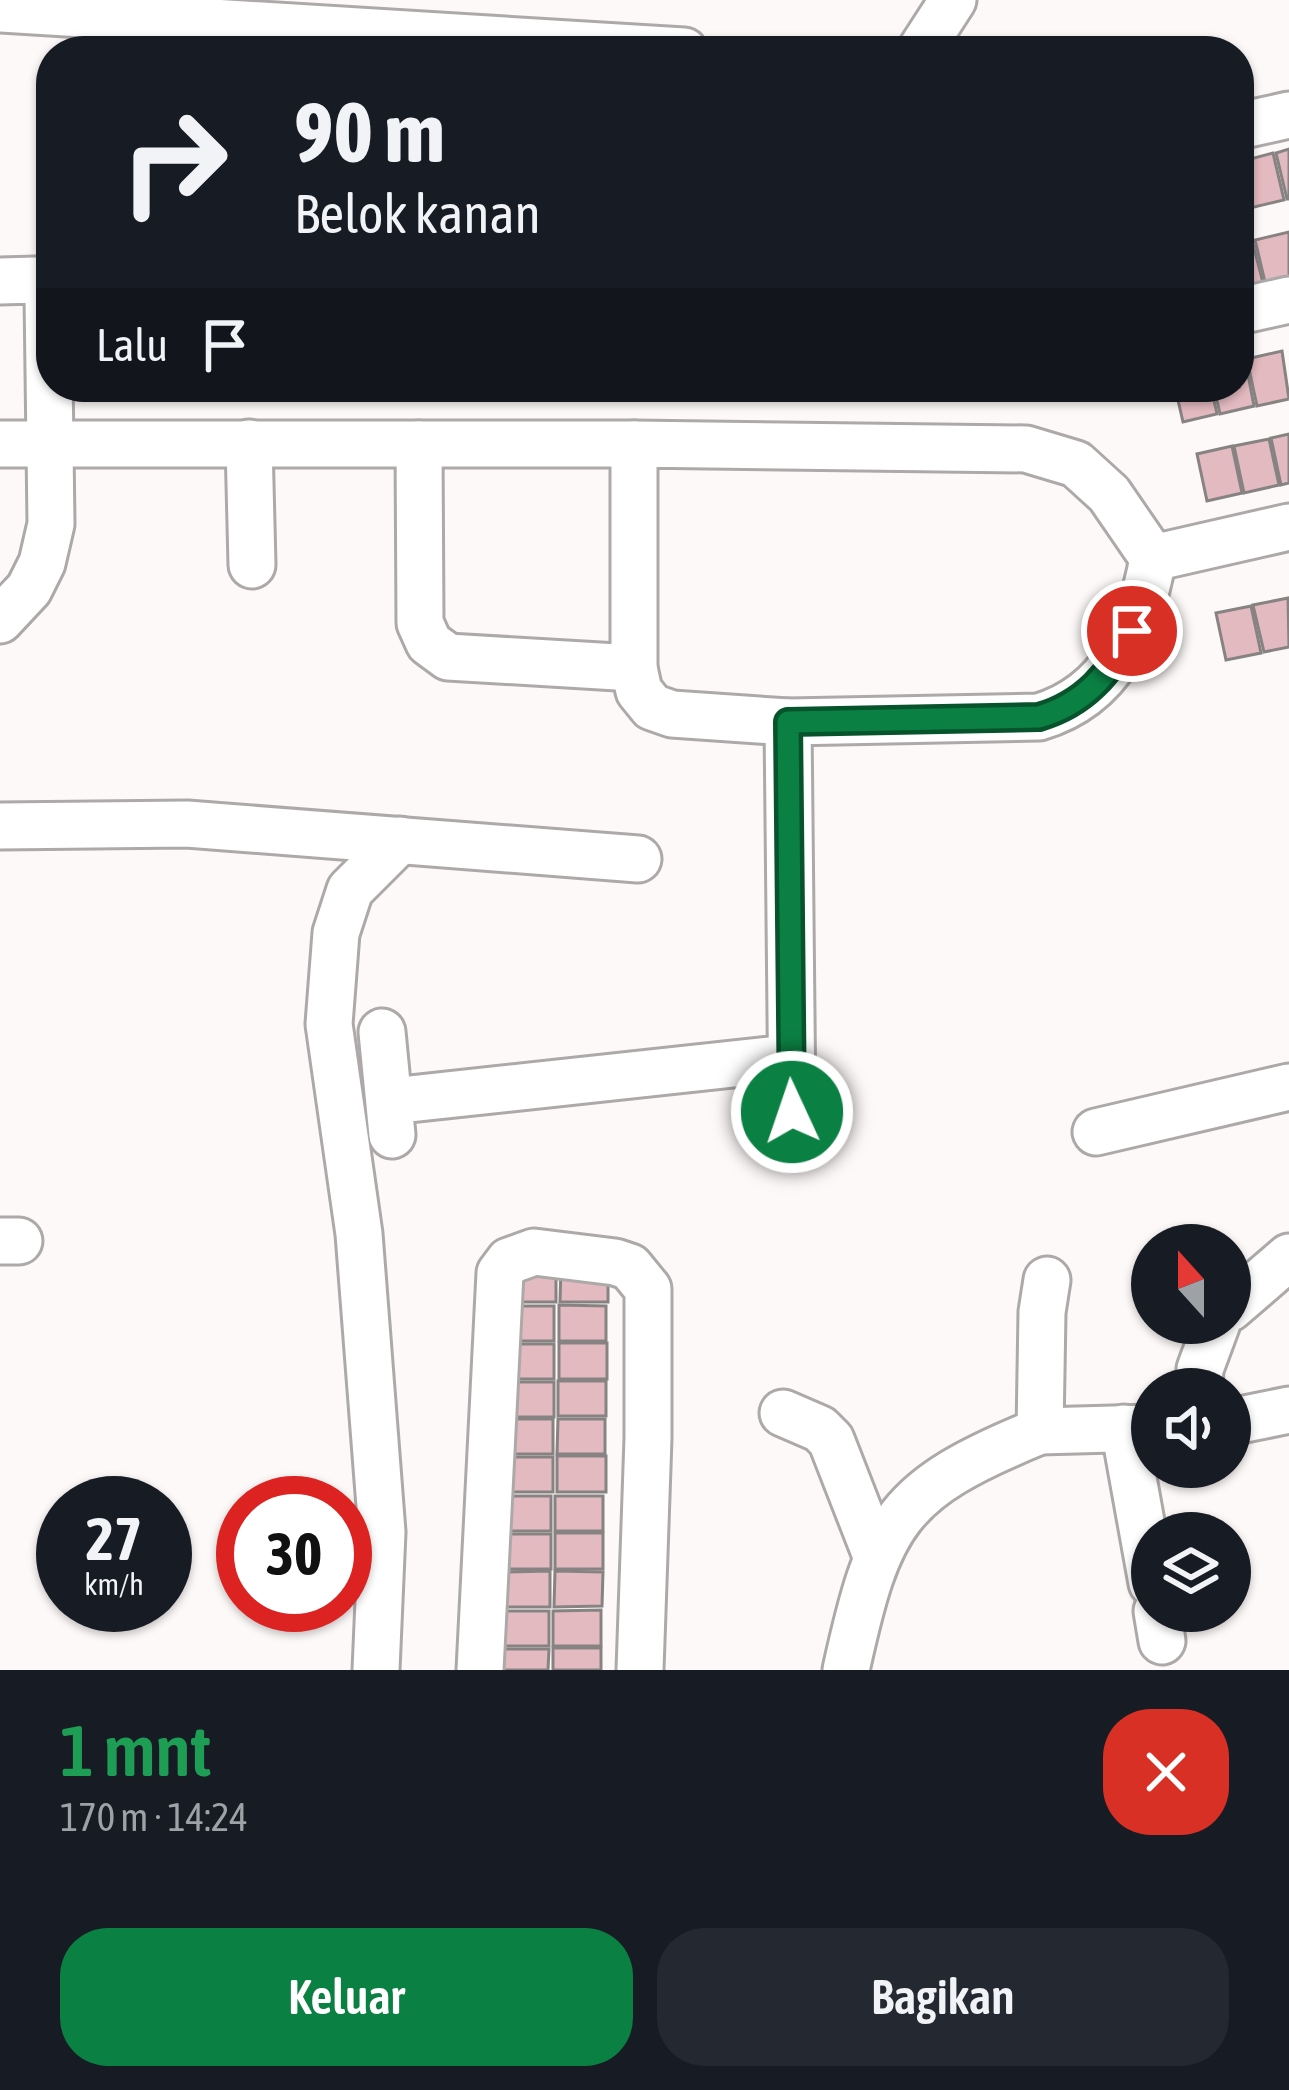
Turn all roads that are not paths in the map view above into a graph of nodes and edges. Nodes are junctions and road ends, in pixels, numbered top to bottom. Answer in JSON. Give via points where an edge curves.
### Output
{"nodes":[{"id":1,"x":953,"y":0,"type":"edge"},
{"id":2,"x":0,"y":9,"type":"edge"},
{"id":3,"x":299,"y":36,"type":"edge"},
{"id":4,"x":930,"y":36,"type":"edge"},
{"id":5,"x":1289,"y":116,"type":"edge"},
{"id":6,"x":1254,"y":123,"type":"edge"},
{"id":7,"x":36,"y":280,"type":"edge"},
{"id":8,"x":0,"y":281,"type":"edge"},
{"id":9,"x":1289,"y":300,"type":"edge"},
{"id":10,"x":1254,"y":308,"type":"edge"},
{"id":11,"x":51,"y":402,"type":"edge"},
{"id":12,"x":249,"y":443,"type":"junction"},
{"id":13,"x":0,"y":444,"type":"edge"},
{"id":14,"x":52,"y":444,"type":"junction"},
{"id":15,"x":419,"y":444,"type":"junction"},
{"id":16,"x":634,"y":444,"type":"junction"},
{"id":17,"x":1289,"y":527,"type":"edge"},
{"id":18,"x":1153,"y":558,"type":"junction"},
{"id":19,"x":252,"y":566,"type":"dead end"},
{"id":20,"x":0,"y":620,"type":"edge"},
{"id":21,"x":634,"y":668,"type":"junction"},
{"id":22,"x":788,"y":722,"type":"junction"},
{"id":23,"x":0,"y":826,"type":"edge"},
{"id":24,"x":400,"y":840,"type":"junction"},
{"id":25,"x":638,"y":859,"type":"dead end"},
{"id":26,"x":382,"y":1031,"type":"dead end"},
{"id":27,"x":789,"y":1058,"type":"junction"},
{"id":28,"x":1289,"y":1087,"type":"edge"},
{"id":29,"x":792,"y":1112,"type":"dead end"},
{"id":30,"x":1096,"y":1132,"type":"dead end"},
{"id":31,"x":1289,"y":1257,"type":"edge"},
{"id":32,"x":1047,"y":1280,"type":"dead end"},
{"id":33,"x":1251,"y":1290,"type":"edge"},
{"id":34,"x":1289,"y":1410,"type":"edge"},
{"id":35,"x":783,"y":1413,"type":"dead end"},
{"id":36,"x":1251,"y":1418,"type":"edge"},
{"id":37,"x":1131,"y":1428,"type":"edge"},
{"id":38,"x":1040,"y":1432,"type":"junction"},
{"id":39,"x":877,"y":1558,"type":"junction"},
{"id":40,"x":376,"y":1670,"type":"edge"},
{"id":41,"x":480,"y":1670,"type":"edge"},
{"id":42,"x":640,"y":1670,"type":"edge"},
{"id":43,"x":846,"y":1670,"type":"edge"}],
"edges":[{"from":1,"to":4,"type":"street"},
{"from":2,"to":3,"type":"street"},
{"from":5,"to":6,"type":"street"},
{"from":7,"to":8,"type":"street"},
{"from":9,"to":10,"type":"street"},
{"from":11,"to":14,"type":"street"},
{"from":12,"to":14,"type":"street"},
{"from":12,"to":15,"type":"street"},
{"from":12,"to":19,"type":"street"},
{"from":13,"to":14,"type":"street"},
{"from":14,"to":20,"type":"street","via":[[42,563]]},
{"from":15,"to":16,"type":"street"},
{"from":15,"to":21,"type":"street","via":[[420,622],[429,643],[448,657]]},
{"from":16,"to":18,"type":"street","via":[[1026,448],[1076,464],[1109,494]]},
{"from":16,"to":21,"type":"street"},
{"from":17,"to":18,"type":"street"},
{"from":18,"to":22,"type":"street","via":[[1144,610],[1121,653],[1064,710]]},
{"from":21,"to":22,"type":"street","via":[[652,707]]},
{"from":22,"to":27,"type":"street"},
{"from":23,"to":24,"type":"street","via":[[187,824]]},
{"from":24,"to":25,"type":"street"},
{"from":24,"to":40,"type":"street","via":[[350,890],[336,933],[329,1024],[359,1234],[382,1532]]},
{"from":26,"to":27,"type":"street","via":[[391,1118]]},
{"from":27,"to":29,"type":"street"},
{"from":28,"to":30,"type":"street"},
{"from":31,"to":33,"type":"street"},
{"from":32,"to":38,"type":"street"},
{"from":34,"to":36,"type":"street"},
{"from":35,"to":39,"type":"street","via":[[831,1440]]},
{"from":37,"to":38,"type":"street"},
{"from":38,"to":39,"type":"street","via":[[925,1489],[890,1528]]},
{"from":39,"to":43,"type":"street"},
{"from":41,"to":42,"type":"street","via":[[500,1273],[534,1252],[615,1262],[648,1288]]}]}
